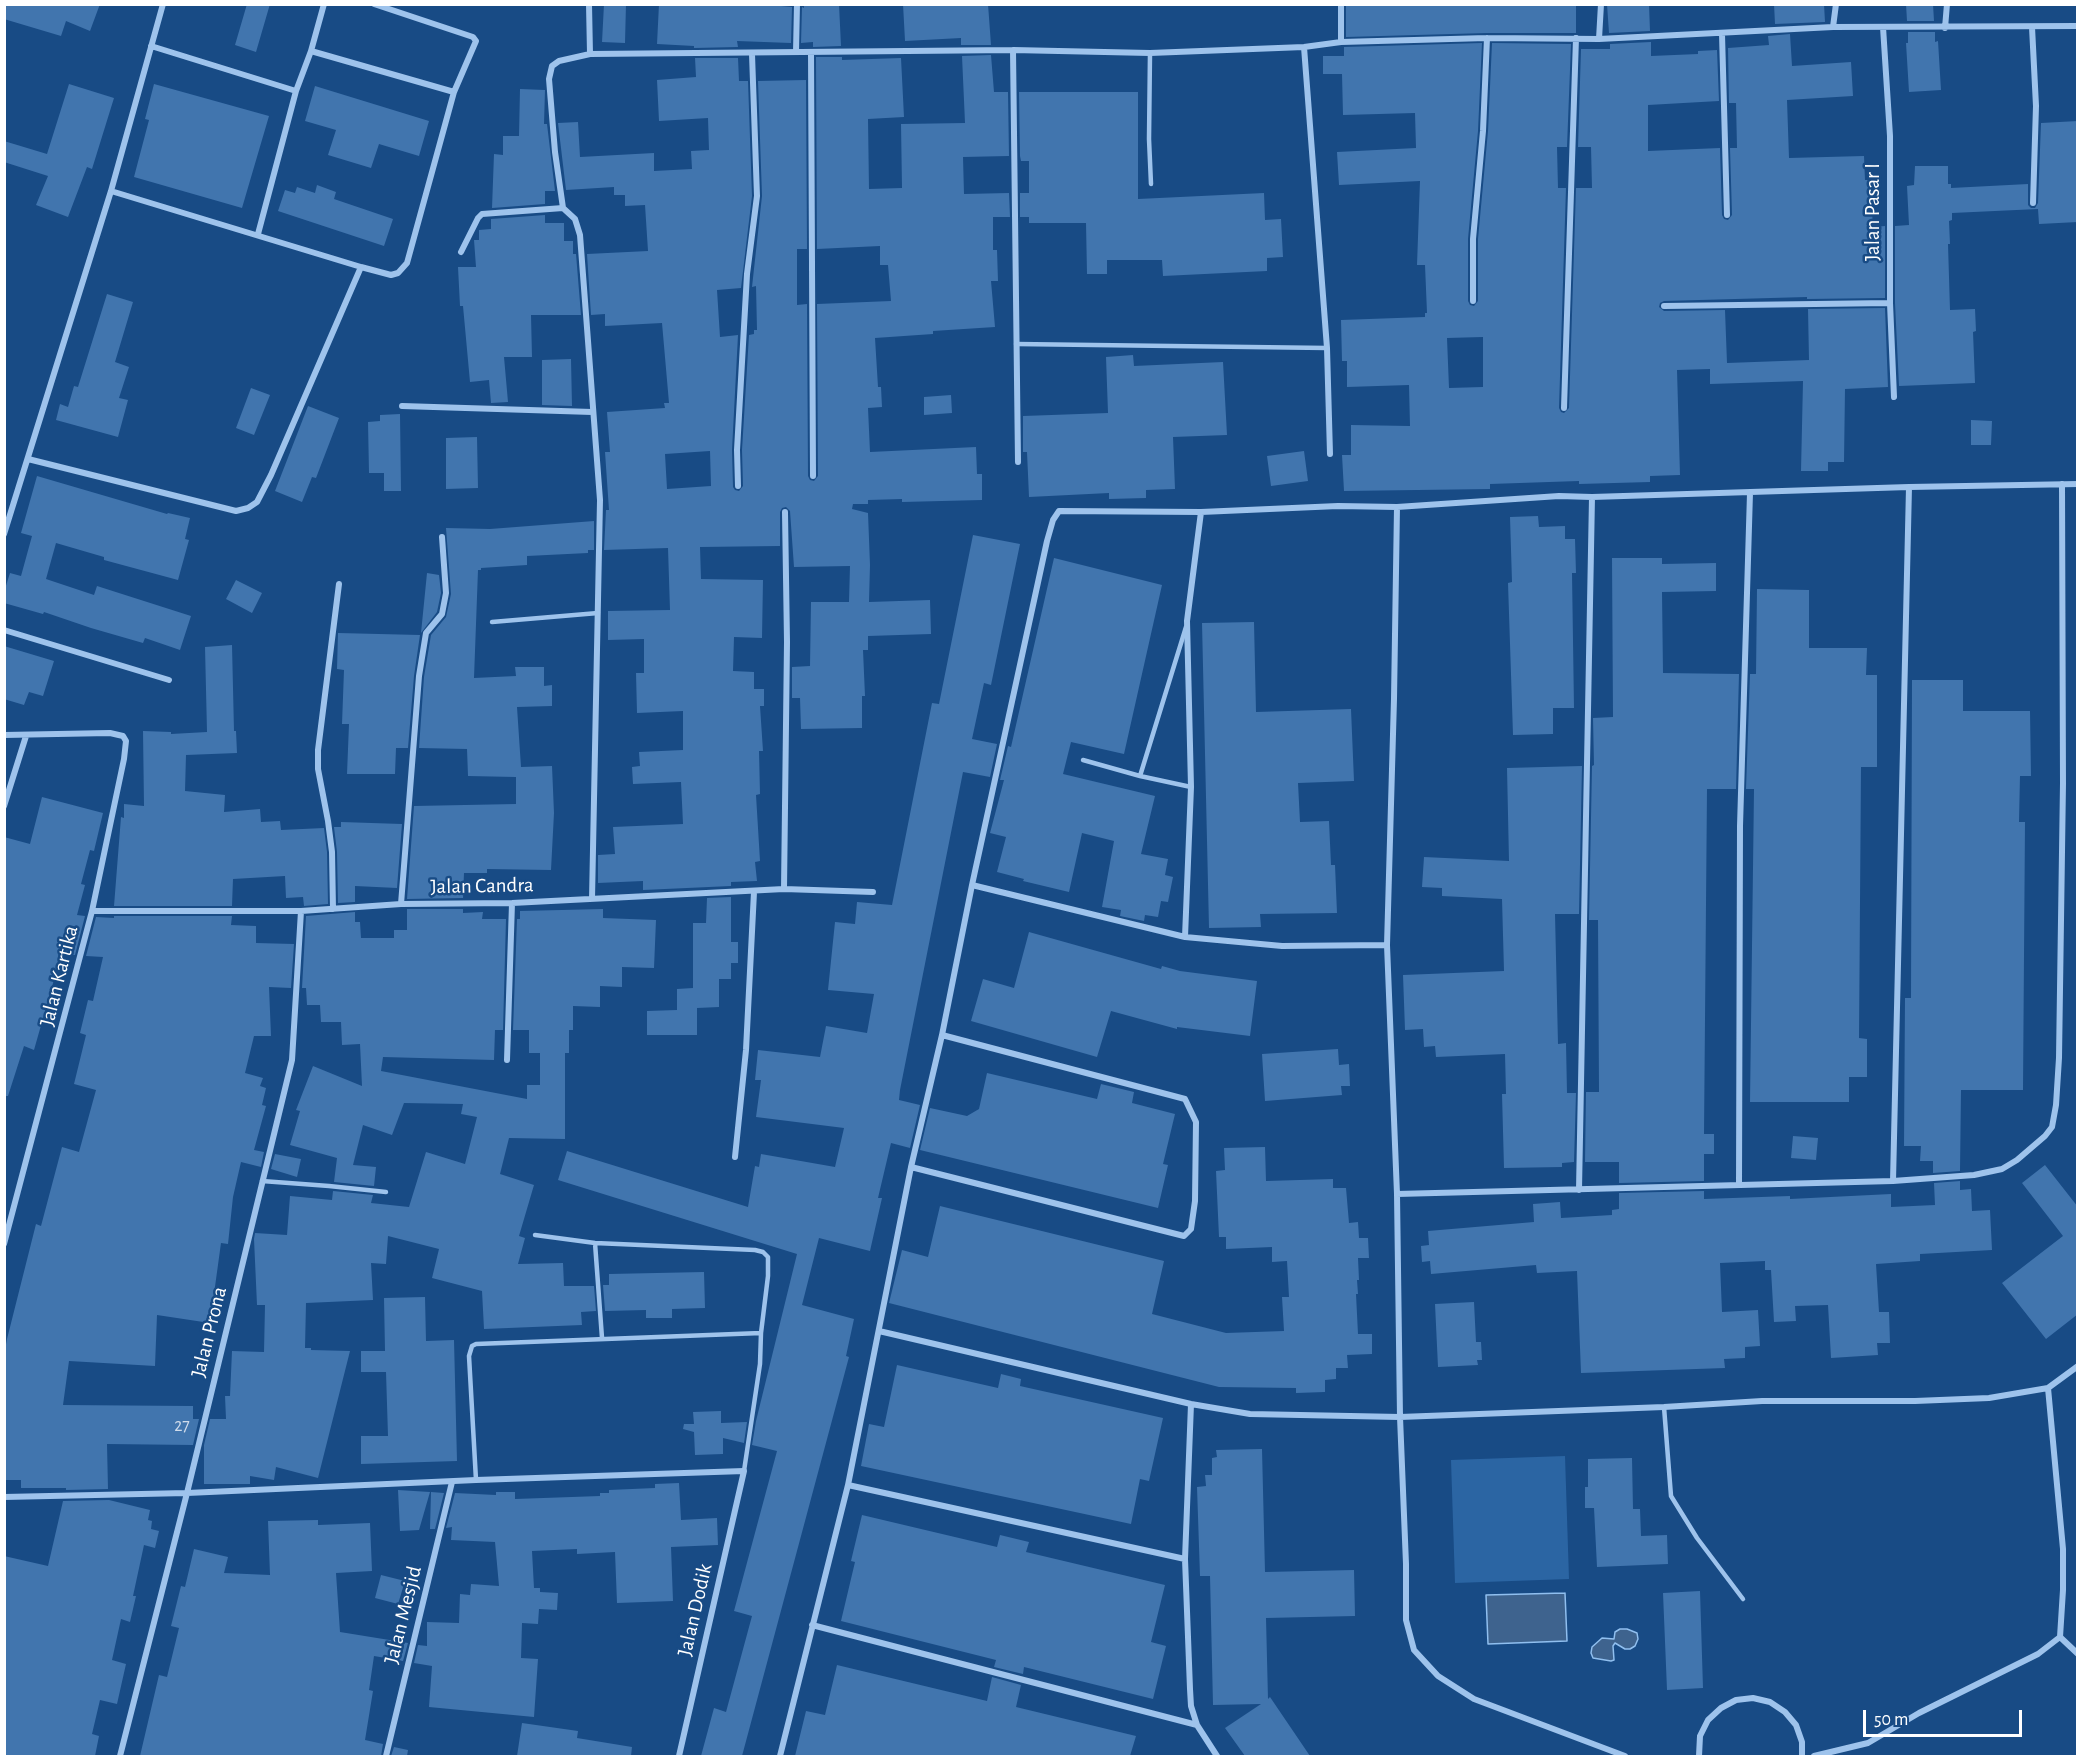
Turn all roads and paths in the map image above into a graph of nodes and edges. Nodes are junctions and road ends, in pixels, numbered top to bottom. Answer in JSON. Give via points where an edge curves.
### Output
{"nodes":[{"id":1,"x":163,"y":4,"type":"edge"},
{"id":2,"x":324,"y":4,"type":"edge"},
{"id":3,"x":374,"y":4,"type":"edge"},
{"id":4,"x":589,"y":4,"type":"edge"},
{"id":5,"x":797,"y":4,"type":"edge"},
{"id":6,"x":1341,"y":4,"type":"edge"},
{"id":7,"x":1601,"y":4,"type":"edge"},
{"id":8,"x":1836,"y":4,"type":"edge"},
{"id":9,"x":1947,"y":4,"type":"edge"},
{"id":10,"x":2078,"y":26,"type":"edge"},
{"id":11,"x":1833,"y":27,"type":"junction"},
{"id":12,"x":1883,"y":27,"type":"junction"},
{"id":13,"x":2032,"y":27,"type":"junction"},
{"id":14,"x":1945,"y":28,"type":"junction"},
{"id":15,"x":1722,"y":34,"type":"junction"},
{"id":16,"x":1487,"y":38,"type":"junction"},
{"id":17,"x":1576,"y":38,"type":"junction"},
{"id":18,"x":1599,"y":39,"type":"junction"},
{"id":19,"x":1341,"y":42,"type":"junction"},
{"id":20,"x":151,"y":46,"type":"junction"},
{"id":21,"x":1304,"y":47,"type":"junction"},
{"id":22,"x":1013,"y":50,"type":"junction"},
{"id":23,"x":311,"y":51,"type":"junction"},
{"id":24,"x":796,"y":52,"type":"junction"},
{"id":25,"x":811,"y":52,"type":"junction"},
{"id":26,"x":1150,"y":53,"type":"junction"},
{"id":27,"x":590,"y":54,"type":"junction"},
{"id":28,"x":752,"y":54,"type":"junction"},
{"id":29,"x":296,"y":91,"type":"junction"},
{"id":30,"x":454,"y":92,"type":"junction"},
{"id":31,"x":1151,"y":184,"type":"dead end"},
{"id":32,"x":111,"y":191,"type":"junction"},
{"id":33,"x":2033,"y":203,"type":"dead end"},
{"id":34,"x":563,"y":208,"type":"junction"},
{"id":35,"x":1727,"y":215,"type":"dead end"},
{"id":36,"x":258,"y":234,"type":"junction"},
{"id":37,"x":461,"y":252,"type":"dead end"},
{"id":38,"x":361,"y":267,"type":"junction"},
{"id":39,"x":1473,"y":301,"type":"dead end"},
{"id":40,"x":1890,"y":303,"type":"junction"},
{"id":41,"x":1664,"y":306,"type":"dead end"},
{"id":42,"x":1016,"y":344,"type":"junction"},
{"id":43,"x":1327,"y":348,"type":"junction"},
{"id":44,"x":1894,"y":397,"type":"dead end"},
{"id":45,"x":402,"y":406,"type":"dead end"},
{"id":46,"x":1564,"y":408,"type":"dead end"},
{"id":47,"x":592,"y":412,"type":"junction"},
{"id":48,"x":1330,"y":454,"type":"dead end"},
{"id":49,"x":28,"y":459,"type":"junction"},
{"id":50,"x":1018,"y":462,"type":"dead end"},
{"id":51,"x":813,"y":476,"type":"dead end"},
{"id":52,"x":2062,"y":484,"type":"junction"},
{"id":53,"x":2078,"y":484,"type":"edge"},
{"id":54,"x":738,"y":486,"type":"dead end"},
{"id":55,"x":1909,"y":487,"type":"junction"},
{"id":56,"x":1750,"y":493,"type":"junction"},
{"id":57,"x":1592,"y":497,"type":"junction"},
{"id":58,"x":1397,"y":507,"type":"junction"},
{"id":59,"x":785,"y":512,"type":"dead end"},
{"id":60,"x":1201,"y":512,"type":"junction"},
{"id":61,"x":4,"y":534,"type":"edge"},
{"id":62,"x":442,"y":537,"type":"dead end"},
{"id":63,"x":339,"y":584,"type":"dead end"},
{"id":64,"x":598,"y":613,"type":"junction"},
{"id":65,"x":1187,"y":621,"type":"junction"},
{"id":66,"x":492,"y":622,"type":"dead end"},
{"id":67,"x":4,"y":630,"type":"edge"},
{"id":68,"x":169,"y":680,"type":"dead end"},
{"id":69,"x":4,"y":735,"type":"edge"},
{"id":70,"x":26,"y":736,"type":"junction"},
{"id":71,"x":1083,"y":760,"type":"dead end"},
{"id":72,"x":1140,"y":776,"type":"junction"},
{"id":73,"x":1191,"y":787,"type":"junction"},
{"id":74,"x":4,"y":806,"type":"edge"},
{"id":75,"x":972,"y":885,"type":"junction"},
{"id":76,"x":784,"y":890,"type":"junction"},
{"id":77,"x":754,"y":892,"type":"junction"},
{"id":78,"x":873,"y":892,"type":"dead end"},
{"id":79,"x":592,"y":899,"type":"junction"},
{"id":80,"x":512,"y":903,"type":"junction"},
{"id":81,"x":400,"y":904,"type":"junction"},
{"id":82,"x":333,"y":909,"type":"junction"},
{"id":83,"x":92,"y":911,"type":"junction"},
{"id":84,"x":301,"y":911,"type":"junction"},
{"id":85,"x":1185,"y":937,"type":"junction"},
{"id":86,"x":1387,"y":945,"type":"junction"},
{"id":87,"x":942,"y":1035,"type":"junction"},
{"id":88,"x":507,"y":1060,"type":"dead end"},
{"id":89,"x":735,"y":1157,"type":"dead end"},
{"id":90,"x":911,"y":1167,"type":"junction"},
{"id":91,"x":262,"y":1181,"type":"junction"},
{"id":92,"x":1893,"y":1181,"type":"junction"},
{"id":93,"x":1739,"y":1185,"type":"junction"},
{"id":94,"x":1579,"y":1190,"type":"junction"},
{"id":95,"x":386,"y":1192,"type":"dead end"},
{"id":96,"x":1397,"y":1194,"type":"junction"},
{"id":97,"x":535,"y":1235,"type":"dead end"},
{"id":98,"x":595,"y":1243,"type":"junction"},
{"id":99,"x":4,"y":1244,"type":"edge"},
{"id":100,"x":879,"y":1331,"type":"junction"},
{"id":101,"x":761,"y":1333,"type":"junction"},
{"id":102,"x":602,"y":1338,"type":"junction"},
{"id":103,"x":2078,"y":1366,"type":"edge"},
{"id":104,"x":2048,"y":1388,"type":"junction"},
{"id":105,"x":1191,"y":1404,"type":"junction"},
{"id":106,"x":1664,"y":1407,"type":"junction"},
{"id":107,"x":1400,"y":1417,"type":"junction"},
{"id":108,"x":744,"y":1471,"type":"junction"},
{"id":109,"x":476,"y":1480,"type":"junction"},
{"id":110,"x":452,"y":1482,"type":"junction"},
{"id":111,"x":848,"y":1485,"type":"junction"},
{"id":112,"x":187,"y":1493,"type":"junction"},
{"id":113,"x":4,"y":1497,"type":"edge"},
{"id":114,"x":1185,"y":1559,"type":"junction"},
{"id":115,"x":1743,"y":1599,"type":"dead end"},
{"id":116,"x":812,"y":1625,"type":"junction"},
{"id":117,"x":2060,"y":1637,"type":"junction"},
{"id":118,"x":2078,"y":1654,"type":"edge"},
{"id":119,"x":1197,"y":1725,"type":"junction"},
{"id":120,"x":1697,"y":1755,"type":"edge"},
{"id":121,"x":120,"y":1756,"type":"edge"},
{"id":122,"x":386,"y":1756,"type":"edge"},
{"id":123,"x":679,"y":1756,"type":"edge"},
{"id":124,"x":780,"y":1756,"type":"edge"},
{"id":125,"x":1217,"y":1756,"type":"edge"},
{"id":126,"x":1625,"y":1756,"type":"edge"},
{"id":127,"x":1802,"y":1756,"type":"edge"},
{"id":128,"x":1814,"y":1756,"type":"edge"}],
"edges":[{"from":1,"to":20,"type":"street"},
{"from":2,"to":23,"type":"street"},
{"from":3,"to":30,"type":"street","via":[[475,38]]},
{"from":4,"to":27,"type":"street"},
{"from":5,"to":24,"type":"street"},
{"from":6,"to":19,"type":"street"},
{"from":7,"to":18,"type":"street"},
{"from":8,"to":11,"type":"street"},
{"from":9,"to":14,"type":"street"},
{"from":10,"to":13,"type":"street"},
{"from":11,"to":12,"type":"street"},
{"from":11,"to":15,"type":"street"},
{"from":12,"to":14,"type":"street"},
{"from":12,"to":40,"type":"street","name":"Jalan Pasar I","via":[[1890,136]]},
{"from":13,"to":14,"type":"street"},
{"from":13,"to":33,"type":"street","via":[[2036,106]]},
{"from":15,"to":18,"type":"street"},
{"from":15,"to":35,"type":"street"},
{"from":16,"to":17,"type":"street"},
{"from":16,"to":19,"type":"street"},
{"from":16,"to":39,"type":"street","via":[[1473,239]]},
{"from":17,"to":18,"type":"street"},
{"from":17,"to":46,"type":"street"},
{"from":19,"to":21,"type":"street"},
{"from":20,"to":29,"type":"street"},
{"from":20,"to":32,"type":"street"},
{"from":21,"to":26,"type":"street"},
{"from":21,"to":43,"type":"street"},
{"from":22,"to":25,"type":"street"},
{"from":22,"to":26,"type":"street"},
{"from":22,"to":42,"type":"street"},
{"from":23,"to":29,"type":"street"},
{"from":23,"to":30,"type":"street"},
{"from":24,"to":25,"type":"street"},
{"from":24,"to":28,"type":"street"},
{"from":25,"to":51,"type":"street"},
{"from":26,"to":31,"type":"lane"},
{"from":27,"to":28,"type":"street"},
{"from":27,"to":34,"type":"street","via":[[559,61],[552,66],[549,79]]},
{"from":28,"to":54,"type":"street","via":[[757,196],[747,274]]},
{"from":29,"to":36,"type":"street"},
{"from":30,"to":38,"type":"street","via":[[407,263],[391,275]]},
{"from":32,"to":36,"type":"street"},
{"from":32,"to":49,"type":"street"},
{"from":34,"to":37,"type":"street","via":[[482,214]]},
{"from":34,"to":47,"type":"street","via":[[575,219],[580,235]]},
{"from":36,"to":38,"type":"street"},
{"from":38,"to":49,"type":"street","via":[[271,475],[257,502],[248,508],[236,511]]},
{"from":40,"to":41,"type":"street"},
{"from":40,"to":44,"type":"street","name":"Jalan Pasar I"},
{"from":42,"to":43,"type":"lane"},
{"from":42,"to":50,"type":"street"},
{"from":43,"to":48,"type":"street"},
{"from":45,"to":47,"type":"street"},
{"from":47,"to":64,"type":"street","via":[[600,500]]},
{"from":49,"to":61,"type":"street"},
{"from":52,"to":53,"type":"street"},
{"from":52,"to":55,"type":"street"},
{"from":52,"to":92,"type":"street","via":[[2059,1058],[2052,1126],[2033,1147],[2002,1169]]},
{"from":55,"to":56,"type":"street"},
{"from":55,"to":92,"type":"street"},
{"from":56,"to":57,"type":"street"},
{"from":56,"to":93,"type":"street","via":[[1740,826]]},
{"from":57,"to":58,"type":"street"},
{"from":57,"to":94,"type":"street"},
{"from":58,"to":60,"type":"street"},
{"from":58,"to":86,"type":"street"},
{"from":59,"to":76,"type":"street"},
{"from":60,"to":65,"type":"street"},
{"from":60,"to":75,"type":"street","via":[[1066,509],[1053,520]]},
{"from":62,"to":81,"type":"street","via":[[446,593],[442,614],[426,633],[419,676]]},
{"from":63,"to":82,"type":"street","via":[[318,750],[329,831]]},
{"from":64,"to":66,"type":"lane"},
{"from":64,"to":79,"type":"street"},
{"from":65,"to":72,"type":"lane"},
{"from":65,"to":73,"type":"street"},
{"from":67,"to":68,"type":"street"},
{"from":69,"to":70,"type":"street"},
{"from":70,"to":74,"type":"street"},
{"from":70,"to":83,"type":"street","name":"Jalan Kartika","via":[[118,734],[126,741]]},
{"from":71,"to":72,"type":"lane"},
{"from":72,"to":73,"type":"lane"},
{"from":73,"to":85,"type":"street"},
{"from":75,"to":85,"type":"street"},
{"from":75,"to":87,"type":"street"},
{"from":76,"to":77,"type":"street","name":"Jalan Candra"},
{"from":76,"to":78,"type":"street","name":"Jalan Candra"},
{"from":77,"to":79,"type":"street","name":"Jalan Candra"},
{"from":77,"to":89,"type":"street","via":[[746,1050]]},
{"from":79,"to":80,"type":"street","name":"Jalan Candra"},
{"from":80,"to":81,"type":"street","name":"Jalan Candra"},
{"from":80,"to":88,"type":"street"},
{"from":81,"to":82,"type":"street","name":"Jalan Candra"},
{"from":82,"to":84,"type":"street","name":"Jalan Candra"},
{"from":83,"to":84,"type":"street","name":"Jalan Candra"},
{"from":83,"to":99,"type":"street","name":"Jalan Kartika"},
{"from":84,"to":91,"type":"street","name":"Jalan Prona","via":[[292,1060]]},
{"from":85,"to":86,"type":"street","via":[[1282,946]]},
{"from":86,"to":96,"type":"street"},
{"from":87,"to":90,"type":"street"},
{"from":87,"to":90,"type":"street","via":[[1185,1099],[1196,1122],[1196,1201],[1191,1229],[1184,1236]]},
{"from":90,"to":100,"type":"street"},
{"from":91,"to":95,"type":"lane"},
{"from":91,"to":112,"type":"street","name":"Jalan Prona"},
{"from":92,"to":93,"type":"street"},
{"from":93,"to":94,"type":"street"},
{"from":94,"to":96,"type":"street"},
{"from":96,"to":107,"type":"street"},
{"from":97,"to":98,"type":"lane"},
{"from":98,"to":101,"type":"lane","via":[[763,1252],[768,1257],[769,1270]]},
{"from":98,"to":102,"type":"lane"},
{"from":100,"to":105,"type":"street"},
{"from":100,"to":111,"type":"street"},
{"from":101,"to":102,"type":"lane"},
{"from":101,"to":108,"type":"lane"},
{"from":102,"to":109,"type":"lane","via":[[480,1342],[472,1346],[469,1356]]},
{"from":103,"to":104,"type":"street"},
{"from":104,"to":106,"type":"street","via":[[1989,1398],[1762,1401]]},
{"from":104,"to":117,"type":"street","via":[[2063,1549]]},
{"from":105,"to":107,"type":"street","via":[[1250,1414]]},
{"from":105,"to":114,"type":"street"},
{"from":106,"to":107,"type":"street"},
{"from":106,"to":115,"type":"lane","via":[[1671,1496]]},
{"from":107,"to":126,"type":"street","via":[[1406,1620],[1414,1650],[1438,1676],[1474,1698]]},
{"from":108,"to":109,"type":"street"},
{"from":108,"to":123,"type":"street","name":"Jalan Dodik"},
{"from":109,"to":110,"type":"street"},
{"from":110,"to":112,"type":"street"},
{"from":110,"to":122,"type":"street","name":"Jalan Mesjid"},
{"from":111,"to":114,"type":"street"},
{"from":111,"to":116,"type":"street"},
{"from":112,"to":113,"type":"street"},
{"from":112,"to":121,"type":"street","name":"Jalan Prona"},
{"from":114,"to":119,"type":"street","via":[[1191,1706]]},
{"from":116,"to":119,"type":"street"},
{"from":116,"to":124,"type":"street"},
{"from":117,"to":118,"type":"street"},
{"from":117,"to":128,"type":"street","via":[[2038,1654],[1919,1713],[1869,1743]]},
{"from":119,"to":125,"type":"street"},
{"from":120,"to":127,"type":"street","via":[[1708,1720],[1736,1700],[1753,1698],[1770,1702],[1796,1725]]}]}
